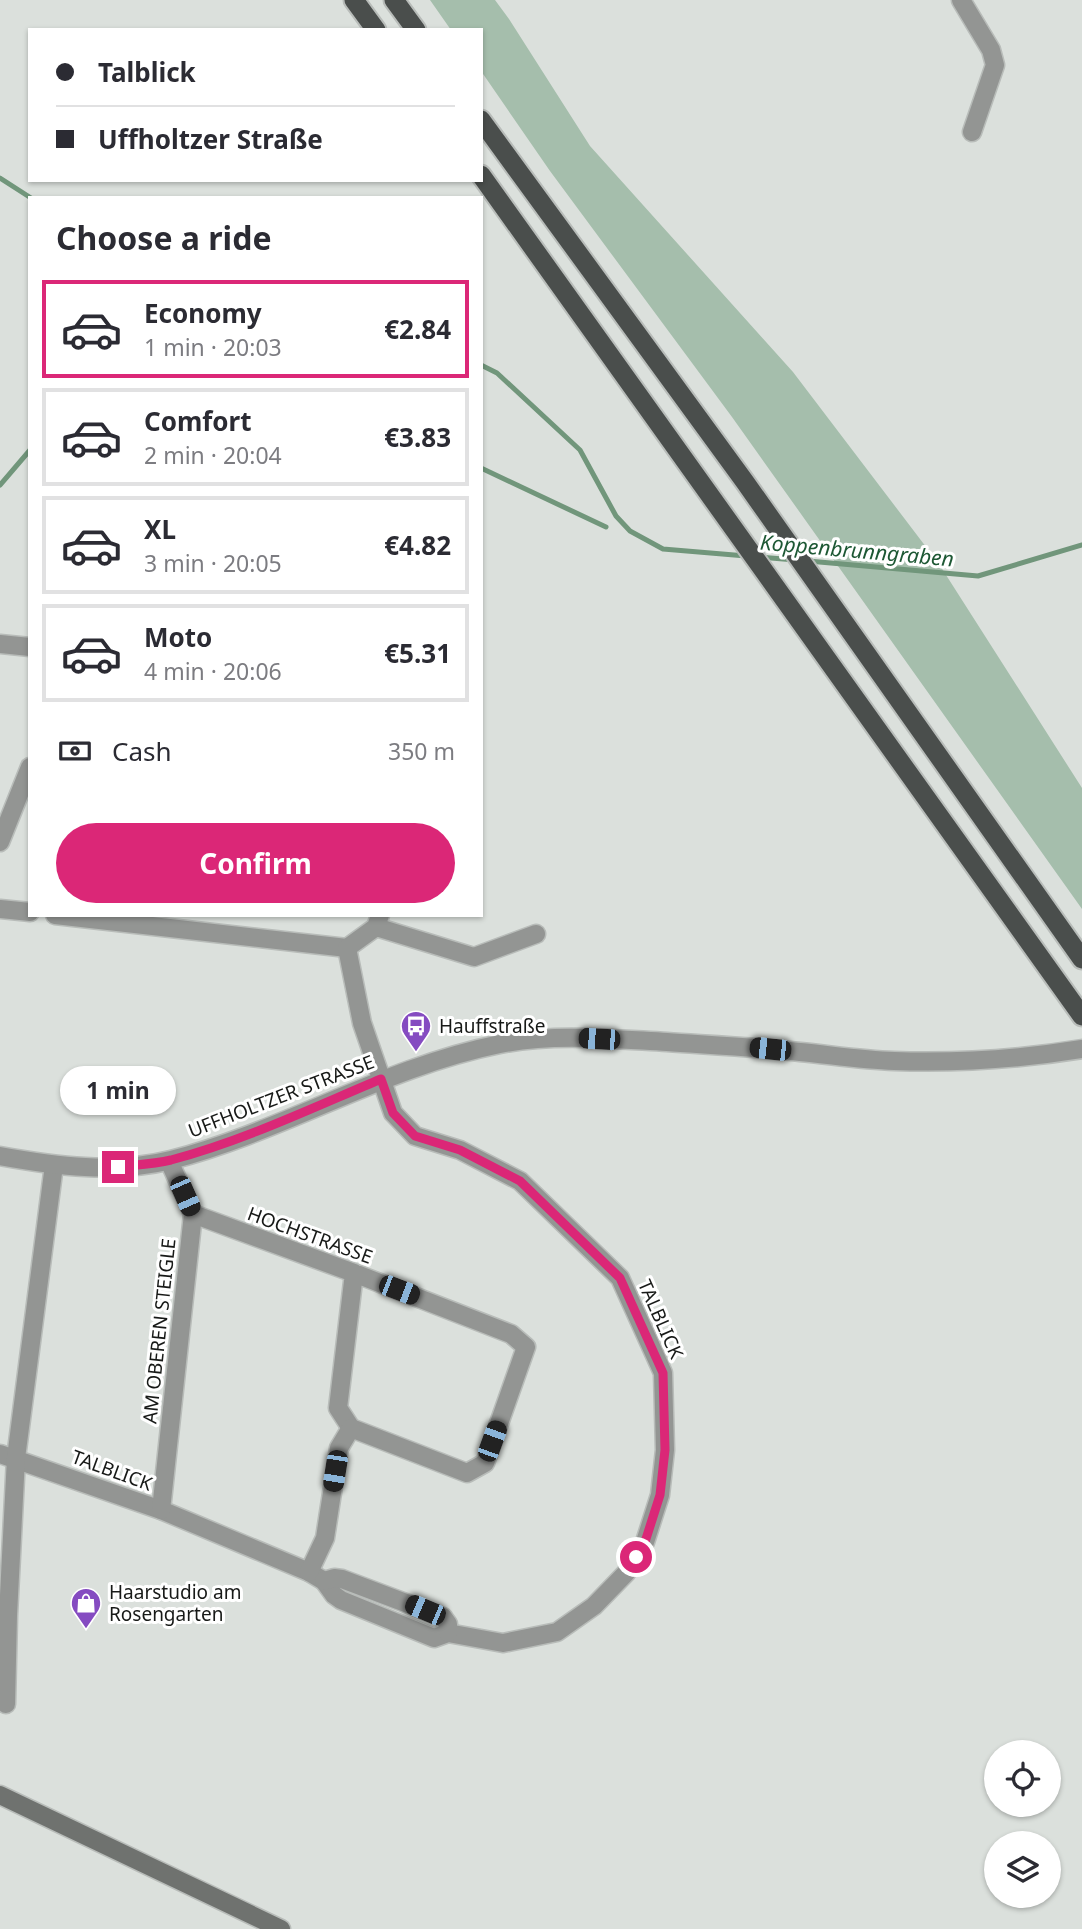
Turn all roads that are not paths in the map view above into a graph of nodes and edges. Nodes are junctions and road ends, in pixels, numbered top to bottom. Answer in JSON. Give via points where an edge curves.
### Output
{"nodes":[{"id":1,"x":354,"y":0,"type":"edge"},
{"id":2,"x":394,"y":0,"type":"edge"},
{"id":3,"x":961,"y":0,"type":"edge"},
{"id":4,"x":375,"y":28,"type":"edge"},
{"id":5,"x":415,"y":28,"type":"edge"},
{"id":6,"x":483,"y":123,"type":"edge"},
{"id":7,"x":972,"y":132,"type":"dead end"},
{"id":8,"x":483,"y":178,"type":"edge"},
{"id":9,"x":0,"y":644,"type":"edge"},
{"id":10,"x":28,"y":647,"type":"edge"},
{"id":11,"x":28,"y":772,"type":"edge"},
{"id":12,"x":0,"y":842,"type":"edge"},
{"id":13,"x":0,"y":909,"type":"edge"},
{"id":14,"x":28,"y":912,"type":"edge"},
{"id":15,"x":73,"y":917,"type":"edge"},
{"id":16,"x":378,"y":921,"type":"edge"},
{"id":17,"x":537,"y":934,"type":"dead end"},
{"id":18,"x":347,"y":948,"type":"junction"},
{"id":19,"x":1082,"y":959,"type":"edge"},
{"id":20,"x":1082,"y":1016,"type":"edge"},
{"id":21,"x":1082,"y":1049,"type":"edge"},
{"id":22,"x":381,"y":1079,"type":"junction"},
{"id":23,"x":0,"y":1156,"type":"edge"},
{"id":24,"x":169,"y":1161,"type":"junction"},
{"id":25,"x":54,"y":1166,"type":"junction"},
{"id":26,"x":193,"y":1214,"type":"junction"},
{"id":27,"x":354,"y":1273,"type":"junction"},
{"id":28,"x":351,"y":1428,"type":"junction"},
{"id":29,"x":8,"y":1456,"type":"edge"},
{"id":30,"x":161,"y":1510,"type":"junction"},
{"id":31,"x":317,"y":1577,"type":"junction"},
{"id":32,"x":4,"y":1615,"type":"edge"},
{"id":33,"x":6,"y":1704,"type":"dead end"},
{"id":34,"x":0,"y":1795,"type":"edge"},
{"id":35,"x":281,"y":1929,"type":"edge"}],
"edges":[{"from":1,"to":4,"type":"highway"},
{"from":2,"to":5,"type":"highway"},
{"from":3,"to":7,"type":"street","via":[[995,65]]},
{"from":6,"to":19,"type":"highway"},
{"from":8,"to":20,"type":"highway"},
{"from":9,"to":10,"type":"street"},
{"from":11,"to":12,"type":"street"},
{"from":13,"to":14,"type":"street"},
{"from":15,"to":18,"type":"street"},
{"from":16,"to":17,"type":"street","via":[[474,957]]},
{"from":16,"to":18,"type":"street"},
{"from":18,"to":22,"type":"street","via":[[362,1023]]},
{"from":21,"to":22,"type":"street","name":"UFFHOLTZER STRASSE","via":[[1044,1055],[893,1061],[745,1046],[574,1037],[502,1043]]},
{"from":22,"to":24,"type":"street","name":"UFFHOLTZER STRASSE","via":[[280,1122]]},
{"from":22,"to":31,"type":"street","name":"TALBLICK","via":[[393,1113],[415,1136],[460,1150],[520,1181],[620,1278],[663,1373],[665,1450],[660,1495],[645,1542],[626,1573],[594,1606],[557,1632],[503,1643],[448,1633],[434,1638],[341,1600]]},
{"from":23,"to":25,"type":"street","name":"UFFHOLTZER STRASSE"},
{"from":24,"to":25,"type":"street","name":"UFFHOLTZER STRASSE","via":[[118,1167]]},
{"from":24,"to":26,"type":"street","name":"AM OBEREN STEIGLE"},
{"from":25,"to":29,"type":"street"},
{"from":26,"to":27,"type":"street","name":"HOCHSTRASSE"},
{"from":26,"to":30,"type":"street","name":"AM OBEREN STEIGLE"},
{"from":27,"to":28,"type":"street","via":[[338,1408]]},
{"from":27,"to":28,"type":"street","name":"HOCHSTRASSE","via":[[511,1334],[526,1347],[485,1463],[467,1473]]},
{"from":28,"to":31,"type":"street","via":[[339,1448]]},
{"from":29,"to":30,"type":"street","name":"TALBLICK"},
{"from":29,"to":32,"type":"street"},
{"from":30,"to":31,"type":"street","name":"TALBLICK"},
{"from":32,"to":33,"type":"street"},
{"from":34,"to":35,"type":"main road"}]}
